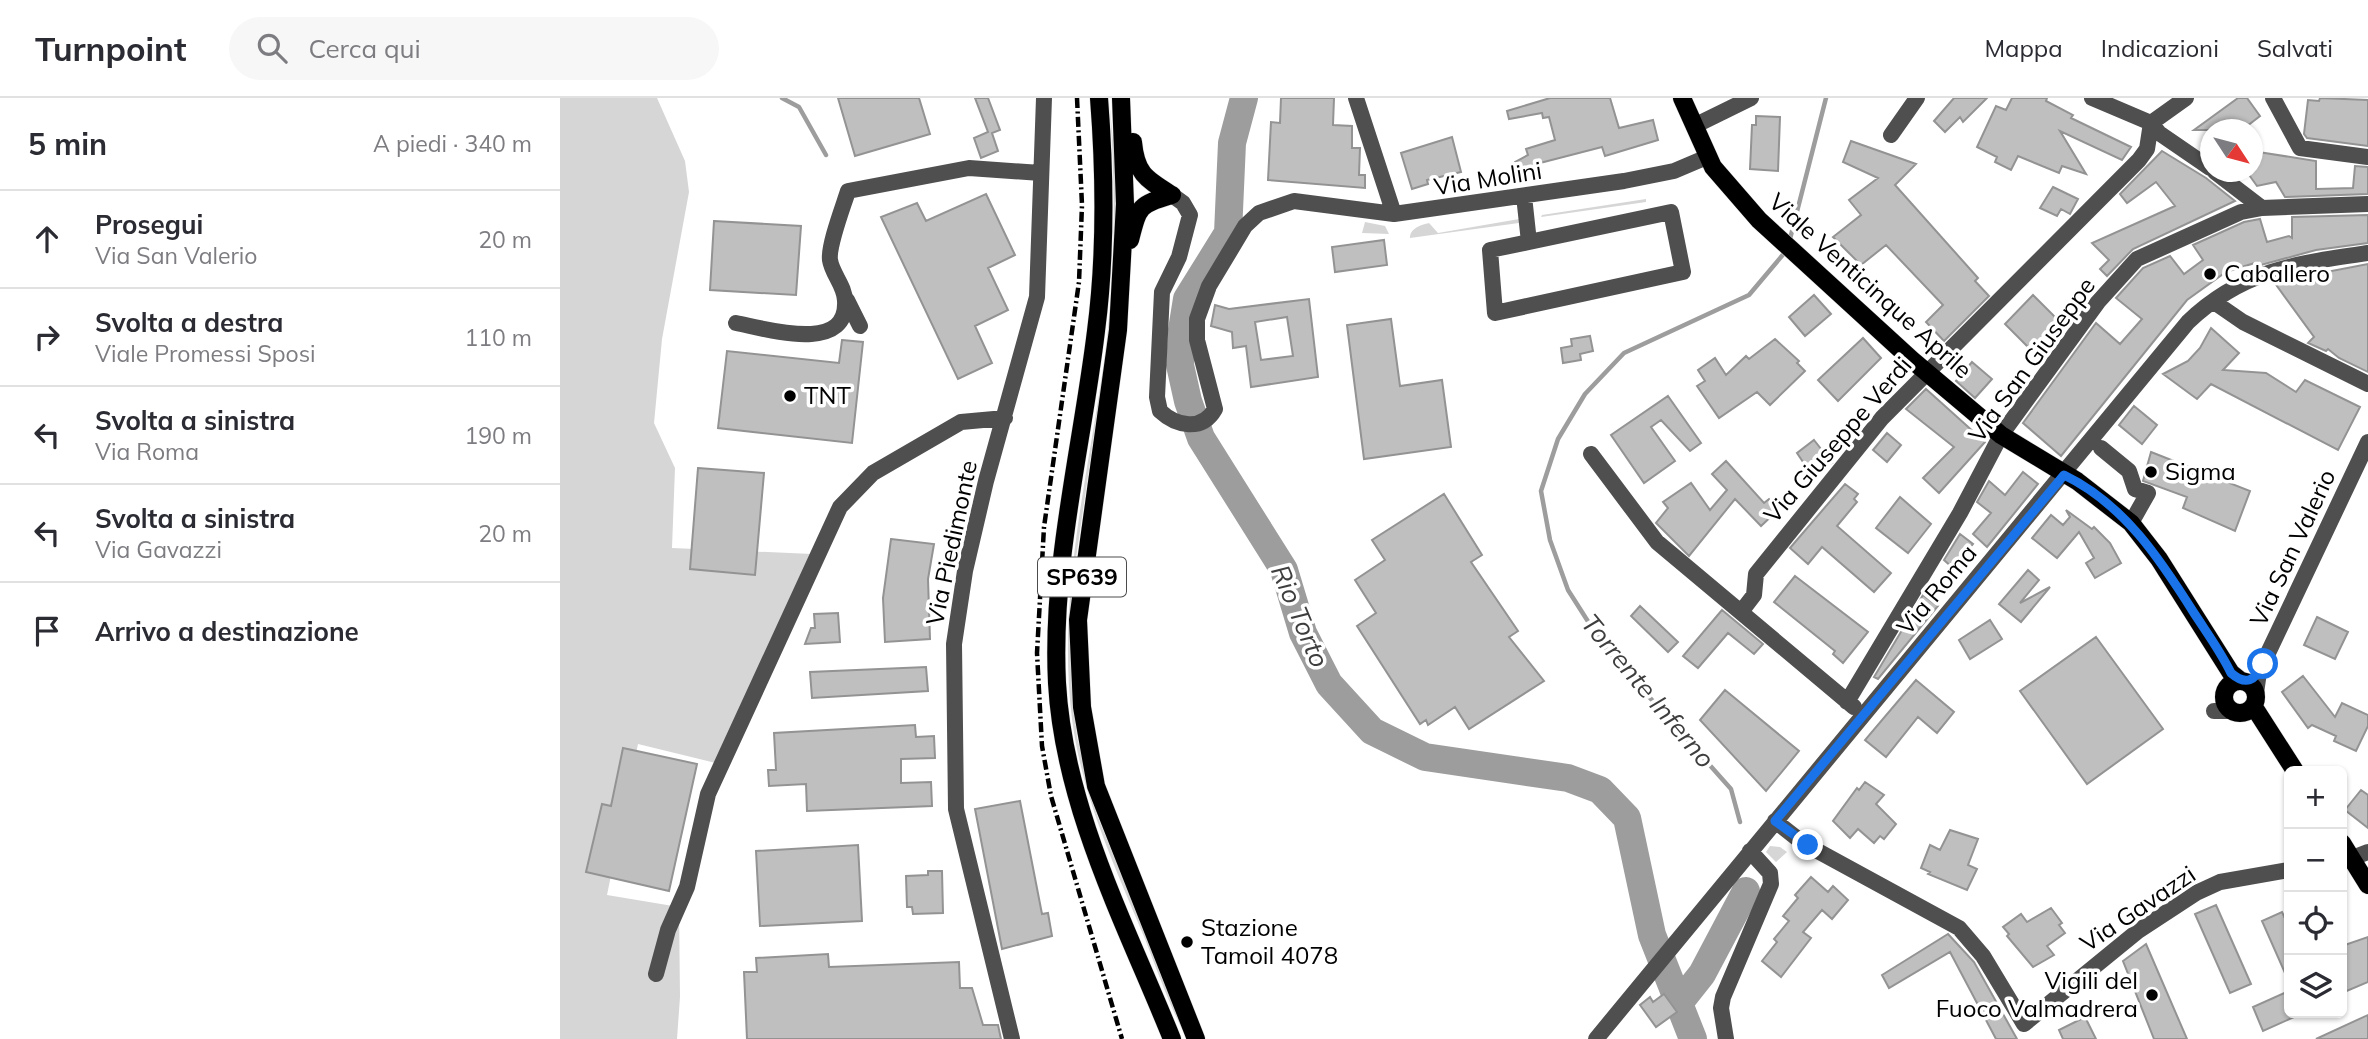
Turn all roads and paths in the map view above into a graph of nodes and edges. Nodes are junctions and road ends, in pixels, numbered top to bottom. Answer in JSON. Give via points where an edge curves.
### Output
{"nodes":[{"id":1,"x":1044,"y":98,"type":"edge"},
{"id":2,"x":1099,"y":98,"type":"edge"},
{"id":3,"x":1356,"y":98,"type":"edge"},
{"id":4,"x":1682,"y":98,"type":"edge"},
{"id":5,"x":1751,"y":98,"type":"edge"},
{"id":6,"x":1917,"y":98,"type":"edge"},
{"id":7,"x":2092,"y":98,"type":"edge"},
{"id":8,"x":2186,"y":98,"type":"edge"},
{"id":9,"x":2273,"y":98,"type":"edge"},
{"id":10,"x":1121,"y":99,"type":"edge"},
{"id":11,"x":2151,"y":123,"type":"junction"},
{"id":12,"x":1694,"y":126,"type":"junction"},
{"id":13,"x":1891,"y":135,"type":"dead end"},
{"id":14,"x":1707,"y":157,"type":"junction"},
{"id":15,"x":2368,"y":157,"type":"edge"},
{"id":16,"x":2200,"y":162,"type":"edge"},
{"id":17,"x":1041,"y":173,"type":"junction"},
{"id":18,"x":2228,"y":182,"type":"edge"},
{"id":19,"x":1172,"y":195,"type":"junction"},
{"id":20,"x":1524,"y":196,"type":"junction"},
{"id":21,"x":2368,"y":204,"type":"edge"},
{"id":22,"x":2262,"y":208,"type":"junction"},
{"id":23,"x":1394,"y":214,"type":"junction"},
{"id":24,"x":1529,"y":242,"type":"junction"},
{"id":25,"x":2368,"y":253,"type":"edge"},
{"id":26,"x":1122,"y":271,"type":"junction"},
{"id":27,"x":846,"y":298,"type":"junction"},
{"id":28,"x":2214,"y":302,"type":"junction"},
{"id":29,"x":736,"y":323,"type":"dead end"},
{"id":30,"x":860,"y":326,"type":"dead end"},
{"id":31,"x":1926,"y":372,"type":"junction"},
{"id":32,"x":2368,"y":384,"type":"edge"},
{"id":33,"x":1004,"y":418,"type":"junction"},
{"id":34,"x":2001,"y":435,"type":"junction"},
{"id":35,"x":2368,"y":442,"type":"edge"},
{"id":36,"x":2101,"y":447,"type":"dead end"},
{"id":37,"x":1591,"y":454,"type":"dead end"},
{"id":38,"x":2064,"y":475,"type":"junction"},
{"id":39,"x":2131,"y":523,"type":"junction"},
{"id":40,"x":1741,"y":612,"type":"junction"},
{"id":41,"x":2243,"y":694,"type":"junction"},
{"id":42,"x":1847,"y":702,"type":"junction"},
{"id":43,"x":1863,"y":715,"type":"junction"},
{"id":44,"x":2292,"y":766,"type":"edge"},
{"id":45,"x":1775,"y":821,"type":"junction"},
{"id":46,"x":1750,"y":851,"type":"junction"},
{"id":47,"x":2354,"y":858,"type":"edge"},
{"id":48,"x":2284,"y":871,"type":"edge"},
{"id":49,"x":2368,"y":886,"type":"edge"},
{"id":50,"x":656,"y":974,"type":"dead end"},
{"id":51,"x":2028,"y":1031,"type":"edge"},
{"id":52,"x":1012,"y":1039,"type":"edge"},
{"id":53,"x":1172,"y":1039,"type":"edge"},
{"id":54,"x":1196,"y":1039,"type":"edge"},
{"id":55,"x":1596,"y":1039,"type":"edge"},
{"id":56,"x":1726,"y":1039,"type":"edge"}],
"edges":[{"from":1,"to":17,"type":"street","name":"Via Piedimonte"},
{"from":2,"to":53,"type":"main road","number":"SP639","via":[[1105,171],[1100,288],[1058,603],[1057,685],[1065,747],[1083,818]]},
{"from":3,"to":23,"type":"street"},
{"from":4,"to":12,"type":"main road","name":"Viale Venticinque Aprile"},
{"from":5,"to":12,"type":"street"},
{"from":6,"to":13,"type":"street"},
{"from":7,"to":11,"type":"street"},
{"from":8,"to":11,"type":"street"},
{"from":9,"to":15,"type":"street","via":[[2300,148]]},
{"from":10,"to":19,"type":"main road","via":[[1137,166]]},
{"from":10,"to":26,"type":"main road","number":"SP639"},
{"from":11,"to":16,"type":"street"},
{"from":11,"to":31,"type":"street","name":"Via Giuseppe Verdi","via":[[2147,149],[2138,160]]},
{"from":12,"to":14,"type":"main road","name":"Viale Venticinque Aprile"},
{"from":14,"to":20,"type":"street","name":"Via Molini","via":[[1674,171]]},
{"from":14,"to":31,"type":"main road","name":"Viale Venticinque Aprile","via":[[1759,220]]},
{"from":17,"to":27,"type":"street","via":[[969,169],[848,191],[830,258]]},
{"from":17,"to":33,"type":"street","name":"Via Piedimonte","via":[[1037,297]]},
{"from":18,"to":22,"type":"street"},
{"from":19,"to":23,"type":"street","name":"Via Molini","via":[[1190,215],[1179,257],[1162,292],[1157,397],[1160,411],[1186,425],[1207,418],[1215,409],[1197,340],[1197,319],[1209,286],[1245,226],[1259,213],[1294,201]]},
{"from":19,"to":26,"type":"main road","via":[[1150,199],[1140,211]]},
{"from":20,"to":23,"type":"street","name":"Via Molini"},
{"from":20,"to":24,"type":"street"},
{"from":21,"to":22,"type":"street","name":"Via San Giuseppe"},
{"from":22,"to":34,"type":"street","name":"Via San Giuseppe","via":[[2241,212],[2137,259],[2098,302]]},
{"from":24,"to":24,"type":"street","via":[[1490,250],[1495,313],[1683,272],[1671,212]]},
{"from":25,"to":28,"type":"street","name":"Via Roma","via":[[2287,266],[2237,284]]},
{"from":26,"to":54,"type":"main road","number":"SP639","via":[[1111,389],[1081,582],[1081,696],[1096,786]]},
{"from":27,"to":29,"type":"street","via":[[845,315],[832,330],[808,336]]},
{"from":27,"to":30,"type":"street"},
{"from":28,"to":32,"type":"street","via":[[2243,322]]},
{"from":28,"to":38,"type":"street","name":"Via Roma","via":[[2188,322]]},
{"from":31,"to":34,"type":"main road","name":"Viale Venticinque Aprile"},
{"from":31,"to":40,"type":"street","name":"Via Giuseppe Verdi","via":[[1801,515],[1756,574],[1754,595]]},
{"from":33,"to":50,"type":"street","via":[[961,422],[873,473],[840,507],[708,794],[687,887]]},
{"from":33,"to":52,"type":"street","name":"Via Piedimonte","via":[[964,571],[954,645],[956,808]]},
{"from":34,"to":38,"type":"main road","name":"Viale Venticinque Aprile"},
{"from":34,"to":42,"type":"street","name":"Via San Giuseppe"},
{"from":35,"to":41,"type":"street","name":"Via San Valerio"},
{"from":36,"to":39,"type":"street","via":[[2129,471],[2136,490],[2148,494]]},
{"from":37,"to":40,"type":"street","via":[[1657,542]]},
{"from":38,"to":39,"type":"main road","name":"Viale Venticinque Aprile"},
{"from":38,"to":43,"type":"street","name":"Via Roma"},
{"from":39,"to":41,"type":"main road","name":"Viale Venticinque Aprile","via":[[2159,559]]},
{"from":40,"to":42,"type":"street"},
{"from":41,"to":44,"type":"main road","name":"Viale Venticinque Aprile"},
{"from":42,"to":43,"type":"street"},
{"from":43,"to":45,"type":"street","name":"Via Roma"},
{"from":45,"to":46,"type":"street","name":"Via Roma"},
{"from":45,"to":51,"type":"street","name":"Via Gavazzi","via":[[1803,843],[1959,928],[1983,956]]},
{"from":46,"to":55,"type":"street","name":"Via Roma"},
{"from":46,"to":56,"type":"street","via":[[1770,873],[1771,884],[1723,997]]},
{"from":47,"to":49,"type":"main road"},
{"from":48,"to":51,"type":"street","name":"Via Gavazzi","via":[[2220,882],[2196,893],[2138,931]]}]}
